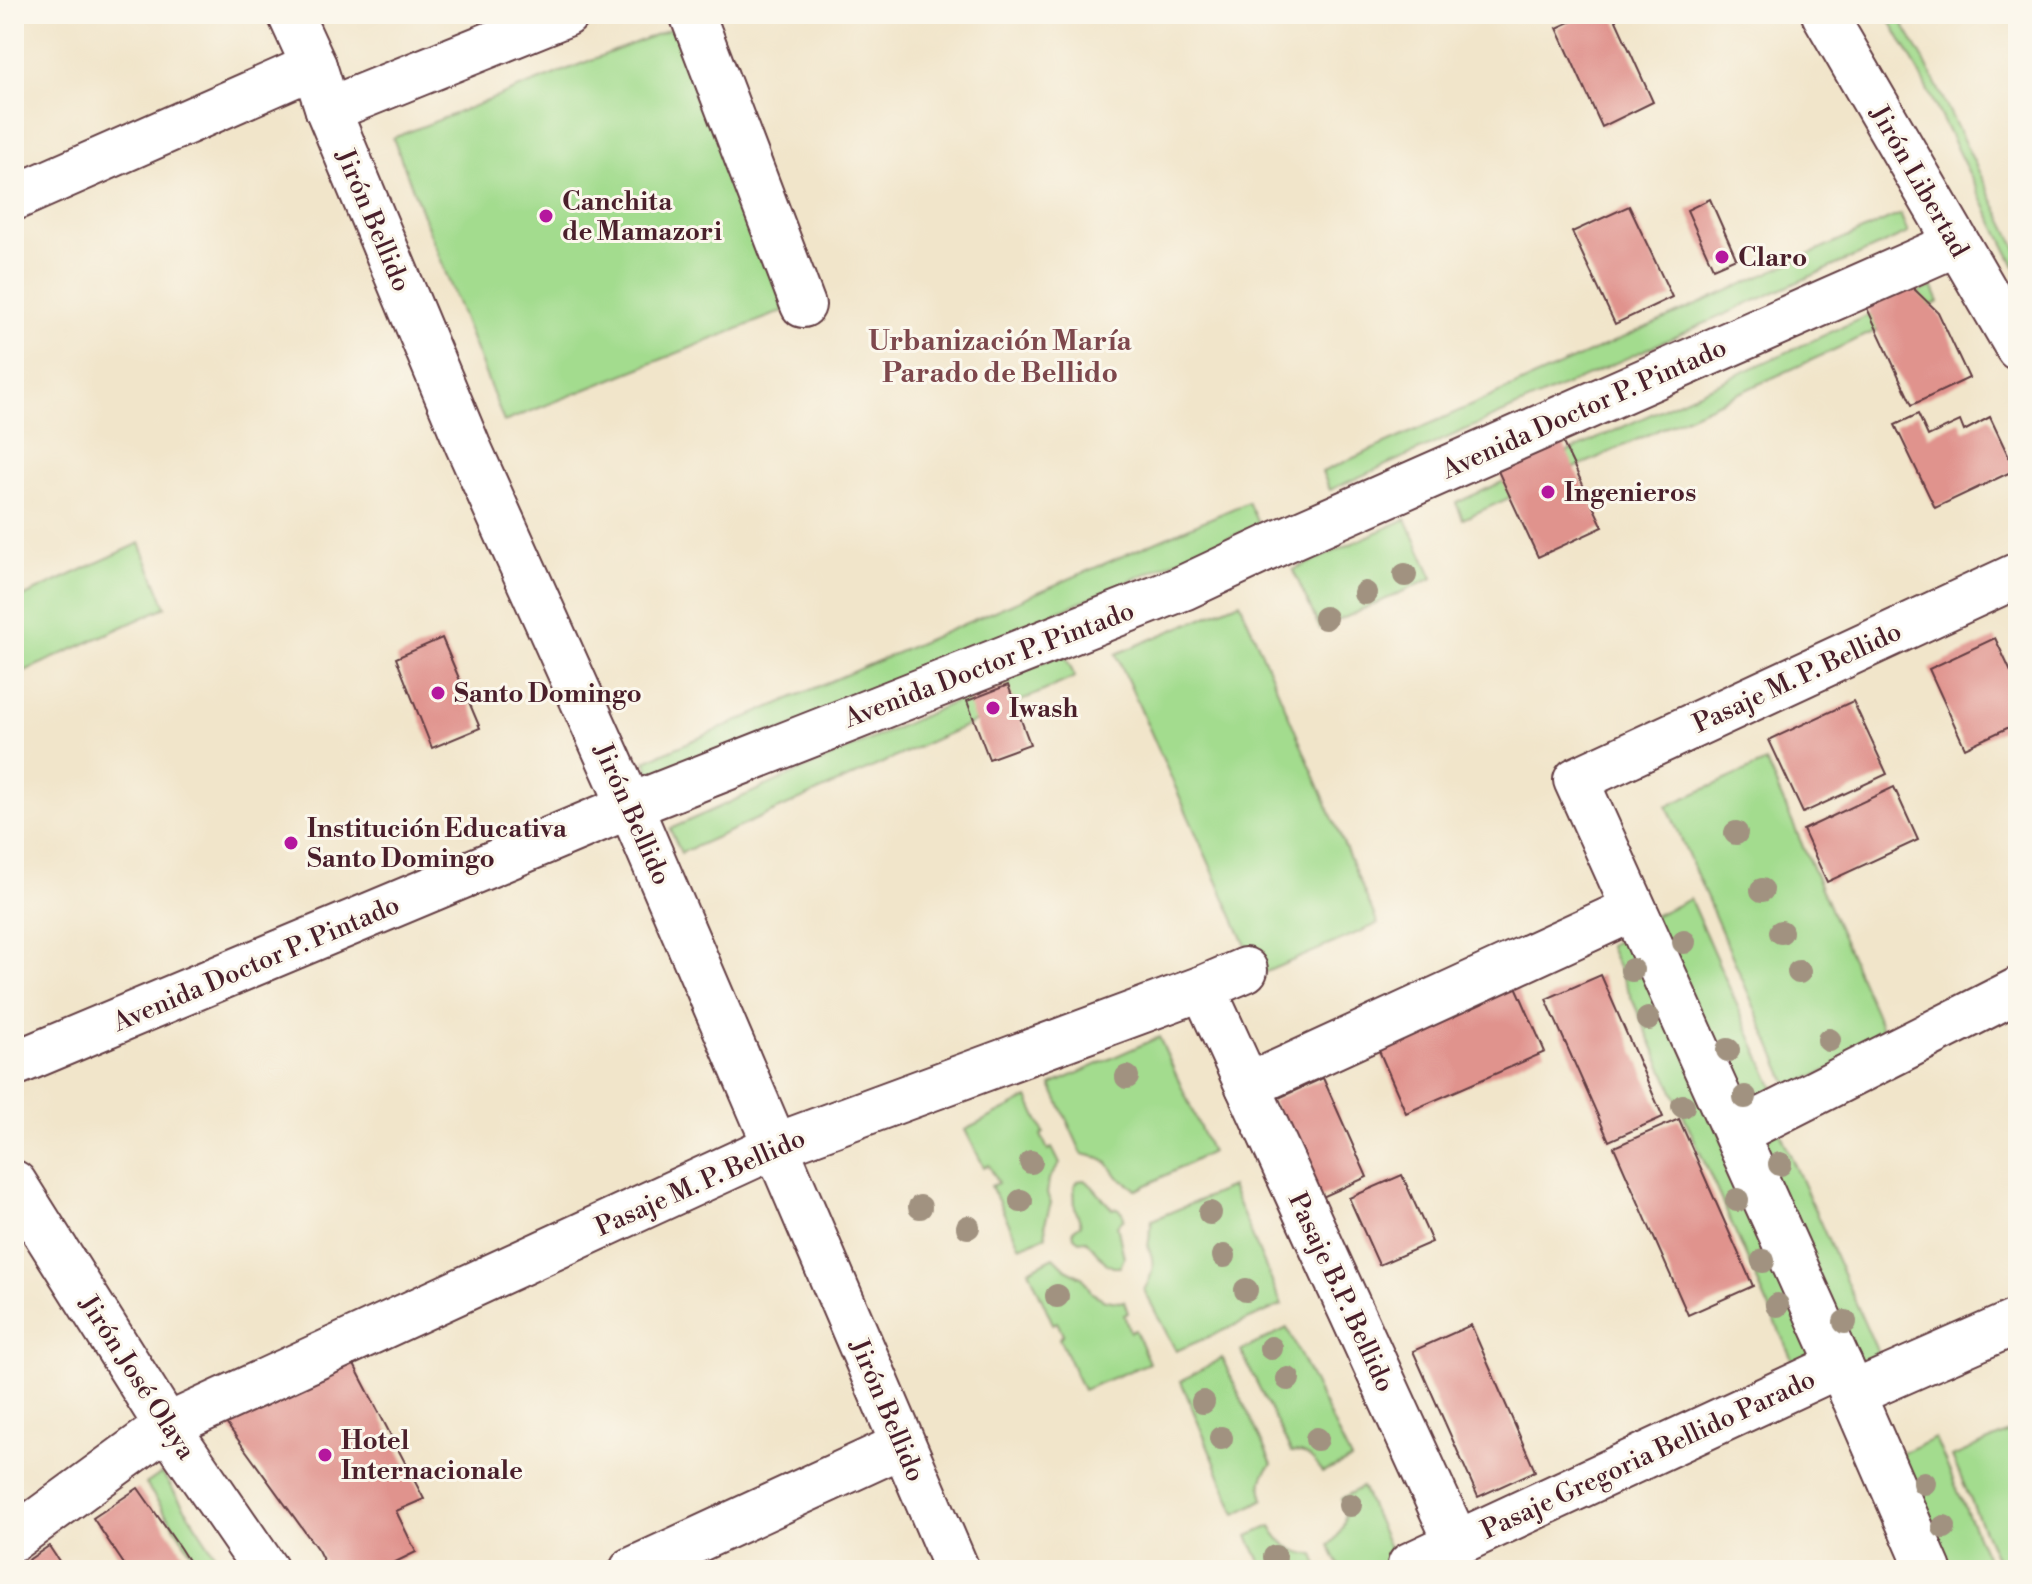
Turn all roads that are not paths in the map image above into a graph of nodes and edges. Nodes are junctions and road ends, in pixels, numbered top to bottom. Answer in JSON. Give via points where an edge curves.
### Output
{"nodes":[{"id":1,"x":290,"y":14,"type":"edge"},
{"id":2,"x":566,"y":14,"type":"edge"},
{"id":3,"x":692,"y":14,"type":"edge"},
{"id":4,"x":1824,"y":14,"type":"edge"},
{"id":5,"x":314,"y":66,"type":"junction"},
{"id":6,"x":328,"y":110,"type":"junction"},
{"id":7,"x":14,"y":198,"type":"edge"},
{"id":8,"x":1956,"y":244,"type":"junction"},
{"id":9,"x":803,"y":305,"type":"dead end"},
{"id":10,"x":2018,"y":348,"type":"edge"},
{"id":11,"x":2018,"y":575,"type":"edge"},
{"id":12,"x":630,"y":806,"type":"junction"},
{"id":13,"x":1633,"y":909,"type":"junction"},
{"id":14,"x":1245,"y":970,"type":"dead end"},
{"id":15,"x":1203,"y":988,"type":"junction"},
{"id":16,"x":2018,"y":990,"type":"edge"},
{"id":17,"x":14,"y":1064,"type":"edge"},
{"id":18,"x":1248,"y":1086,"type":"junction"},
{"id":19,"x":1736,"y":1133,"type":"junction"},
{"id":20,"x":775,"y":1146,"type":"junction"},
{"id":21,"x":14,"y":1183,"type":"edge"},
{"id":22,"x":2018,"y":1321,"type":"edge"},
{"id":23,"x":1846,"y":1380,"type":"junction"},
{"id":24,"x":167,"y":1426,"type":"junction"},
{"id":25,"x":903,"y":1445,"type":"junction"},
{"id":26,"x":14,"y":1538,"type":"edge"},
{"id":27,"x":1457,"y":1543,"type":"junction"},
{"id":28,"x":266,"y":1570,"type":"edge"},
{"id":29,"x":632,"y":1570,"type":"edge"},
{"id":30,"x":957,"y":1570,"type":"edge"},
{"id":31,"x":1412,"y":1570,"type":"edge"},
{"id":32,"x":1929,"y":1570,"type":"edge"}],
"edges":[{"from":1,"to":5,"type":"street","name":"Jirón Bellido"},
{"from":2,"to":6,"type":"street"},
{"from":3,"to":9,"type":"street"},
{"from":4,"to":8,"type":"street","name":"Jirón Libertad"},
{"from":5,"to":6,"type":"street","name":"Jirón Bellido"},
{"from":5,"to":7,"type":"street"},
{"from":6,"to":12,"type":"street","name":"Jirón Bellido","via":[[468,446]]},
{"from":8,"to":10,"type":"street","name":"Jirón Libertad"},
{"from":8,"to":12,"type":"street","name":"Avenida Doctor P. Pintado","via":[[1183,588]]},
{"from":11,"to":13,"type":"street","name":"Pasaje M. P. Bellido","via":[[1576,780]]},
{"from":12,"to":17,"type":"street","name":"Avenida Doctor P. Pintado"},
{"from":12,"to":20,"type":"street","name":"Jirón Bellido"},
{"from":13,"to":18,"type":"street"},
{"from":13,"to":19,"type":"street"},
{"from":14,"to":15,"type":"street","name":"Pasaje M. P. Bellido"},
{"from":15,"to":18,"type":"street","name":"Pasaje B.P. Bellido"},
{"from":15,"to":20,"type":"street","name":"Pasaje M. P. Bellido"},
{"from":16,"to":19,"type":"street"},
{"from":18,"to":27,"type":"street","name":"Pasaje B.P. Bellido"},
{"from":19,"to":23,"type":"street"},
{"from":20,"to":24,"type":"street","name":"Pasaje M. P. Bellido"},
{"from":20,"to":25,"type":"street","name":"Jirón Bellido"},
{"from":21,"to":24,"type":"street","name":"Jirón José Olaya"},
{"from":22,"to":23,"type":"street","name":"Pasaje Gregoria Bellido Parado"},
{"from":23,"to":27,"type":"street","name":"Pasaje Gregoria Bellido Parado"},
{"from":23,"to":32,"type":"street"},
{"from":24,"to":26,"type":"street","name":"Pasaje M. P. Bellido"},
{"from":24,"to":28,"type":"street","name":"Jirón José Olaya"},
{"from":25,"to":29,"type":"street"},
{"from":25,"to":30,"type":"street","name":"Jirón Bellido"},
{"from":27,"to":31,"type":"street","via":[[1410,1565]]}]}
